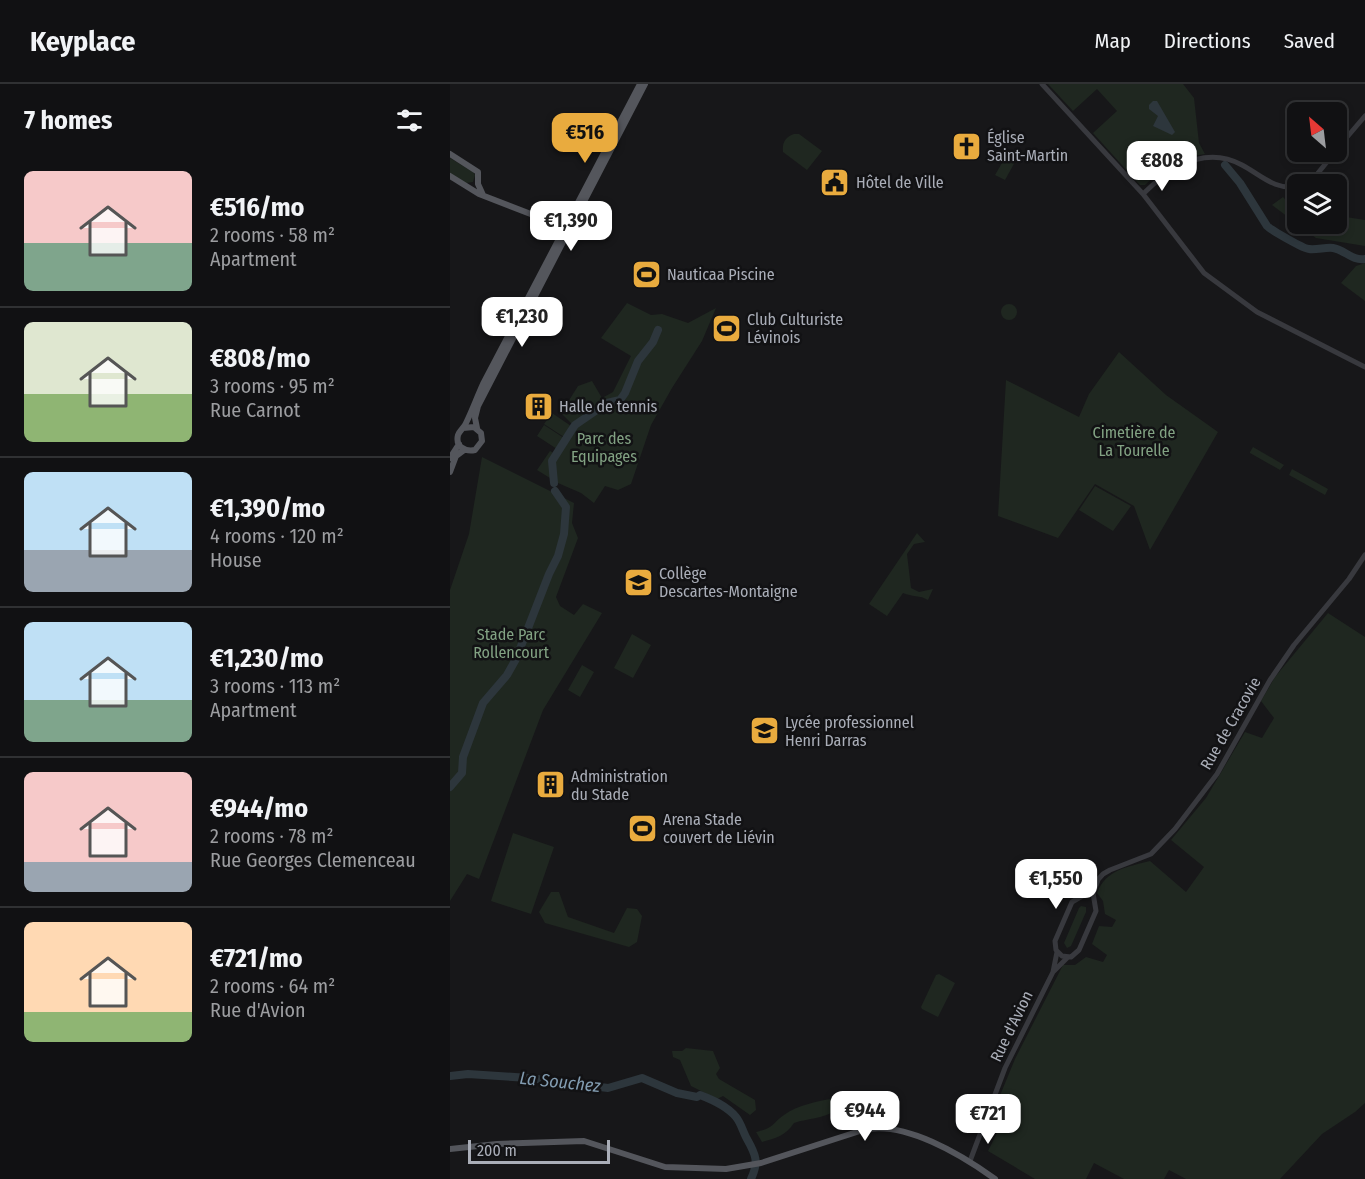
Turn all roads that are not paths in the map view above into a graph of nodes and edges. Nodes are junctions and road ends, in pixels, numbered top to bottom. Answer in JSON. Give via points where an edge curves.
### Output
{"nodes":[{"id":1,"x":640,"y":84,"type":"edge"},
{"id":2,"x":645,"y":84,"type":"edge"},
{"id":3,"x":1042,"y":84,"type":"edge"},
{"id":4,"x":1365,"y":116,"type":"edge"},
{"id":5,"x":1347,"y":138,"type":"edge"},
{"id":6,"x":450,"y":154,"type":"edge"},
{"id":7,"x":1327,"y":162,"type":"edge"},
{"id":8,"x":1317,"y":174,"type":"edge"},
{"id":9,"x":450,"y":176,"type":"edge"},
{"id":10,"x":478,"y":181,"type":"junction"},
{"id":11,"x":467,"y":186,"type":"junction"},
{"id":12,"x":1287,"y":186,"type":"edge"},
{"id":13,"x":1143,"y":194,"type":"junction"},
{"id":14,"x":483,"y":195,"type":"junction"},
{"id":15,"x":567,"y":228,"type":"junction"},
{"id":16,"x":1365,"y":366,"type":"edge"},
{"id":17,"x":463,"y":428,"type":"junction"},
{"id":18,"x":477,"y":428,"type":"junction"},
{"id":19,"x":462,"y":447,"type":"junction"},
{"id":20,"x":450,"y":456,"type":"edge"},
{"id":21,"x":450,"y":472,"type":"edge"},
{"id":22,"x":1365,"y":555,"type":"edge"},
{"id":23,"x":1098,"y":880,"type":"junction"},
{"id":24,"x":1081,"y":897,"type":"junction"},
{"id":25,"x":1094,"y":903,"type":"junction"},
{"id":26,"x":1057,"y":952,"type":"junction"},
{"id":27,"x":1068,"y":957,"type":"junction"},
{"id":28,"x":1053,"y":972,"type":"junction"},
{"id":29,"x":450,"y":1149,"type":"edge"},
{"id":30,"x":970,"y":1161,"type":"junction"},
{"id":31,"x":995,"y":1179,"type":"edge"}],
"edges":[{"from":1,"to":15,"type":"main road"},
{"from":2,"to":15,"type":"main road","via":[[576,221]]},
{"from":3,"to":13,"type":"street"},
{"from":4,"to":5,"type":"street"},
{"from":6,"to":10,"type":"main road","via":[[476,170]]},
{"from":7,"to":8,"type":"street"},
{"from":9,"to":11,"type":"main road"},
{"from":10,"to":11,"type":"main road"},
{"from":10,"to":14,"type":"main road"},
{"from":11,"to":14,"type":"main road"},
{"from":12,"to":13,"type":"street","via":[[1273,184],[1231,160],[1207,158],[1172,169]]},
{"from":13,"to":16,"type":"street","via":[[1207,276],[1257,312]]},
{"from":14,"to":15,"type":"main road"},
{"from":15,"to":17,"type":"main road"},
{"from":15,"to":18,"type":"main road","via":[[478,406]]},
{"from":17,"to":18,"type":"main road"},
{"from":17,"to":19,"type":"main road","via":[[458,436]]},
{"from":18,"to":19,"type":"main road","via":[[482,435],[481,444],[476,450]]},
{"from":19,"to":20,"type":"main road"},
{"from":19,"to":21,"type":"main road"},
{"from":22,"to":23,"type":"street","name":"Rue de Cracovie","via":[[1294,645],[1217,774],[1176,829],[1151,854],[1110,870]]},
{"from":23,"to":24,"type":"street","name":"Rue de Cracovie"},
{"from":23,"to":25,"type":"street"},
{"from":24,"to":25,"type":"street"},
{"from":24,"to":26,"type":"street","name":"Rue de Cracovie","via":[[1072,902],[1055,941]]},
{"from":25,"to":27,"type":"street","name":"Rue d'Avion","via":[[1096,911],[1080,950]]},
{"from":26,"to":27,"type":"street"},
{"from":26,"to":28,"type":"street","name":"Rue d'Avion"},
{"from":27,"to":28,"type":"street","name":"Rue d'Avion"},
{"from":28,"to":30,"type":"street","name":"Rue d'Avion","via":[[1005,1068]]},
{"from":29,"to":30,"type":"main road","via":[[584,1141],[665,1167],[726,1169],[761,1163],[879,1127],[921,1138]]},
{"from":30,"to":31,"type":"main road"}]}
